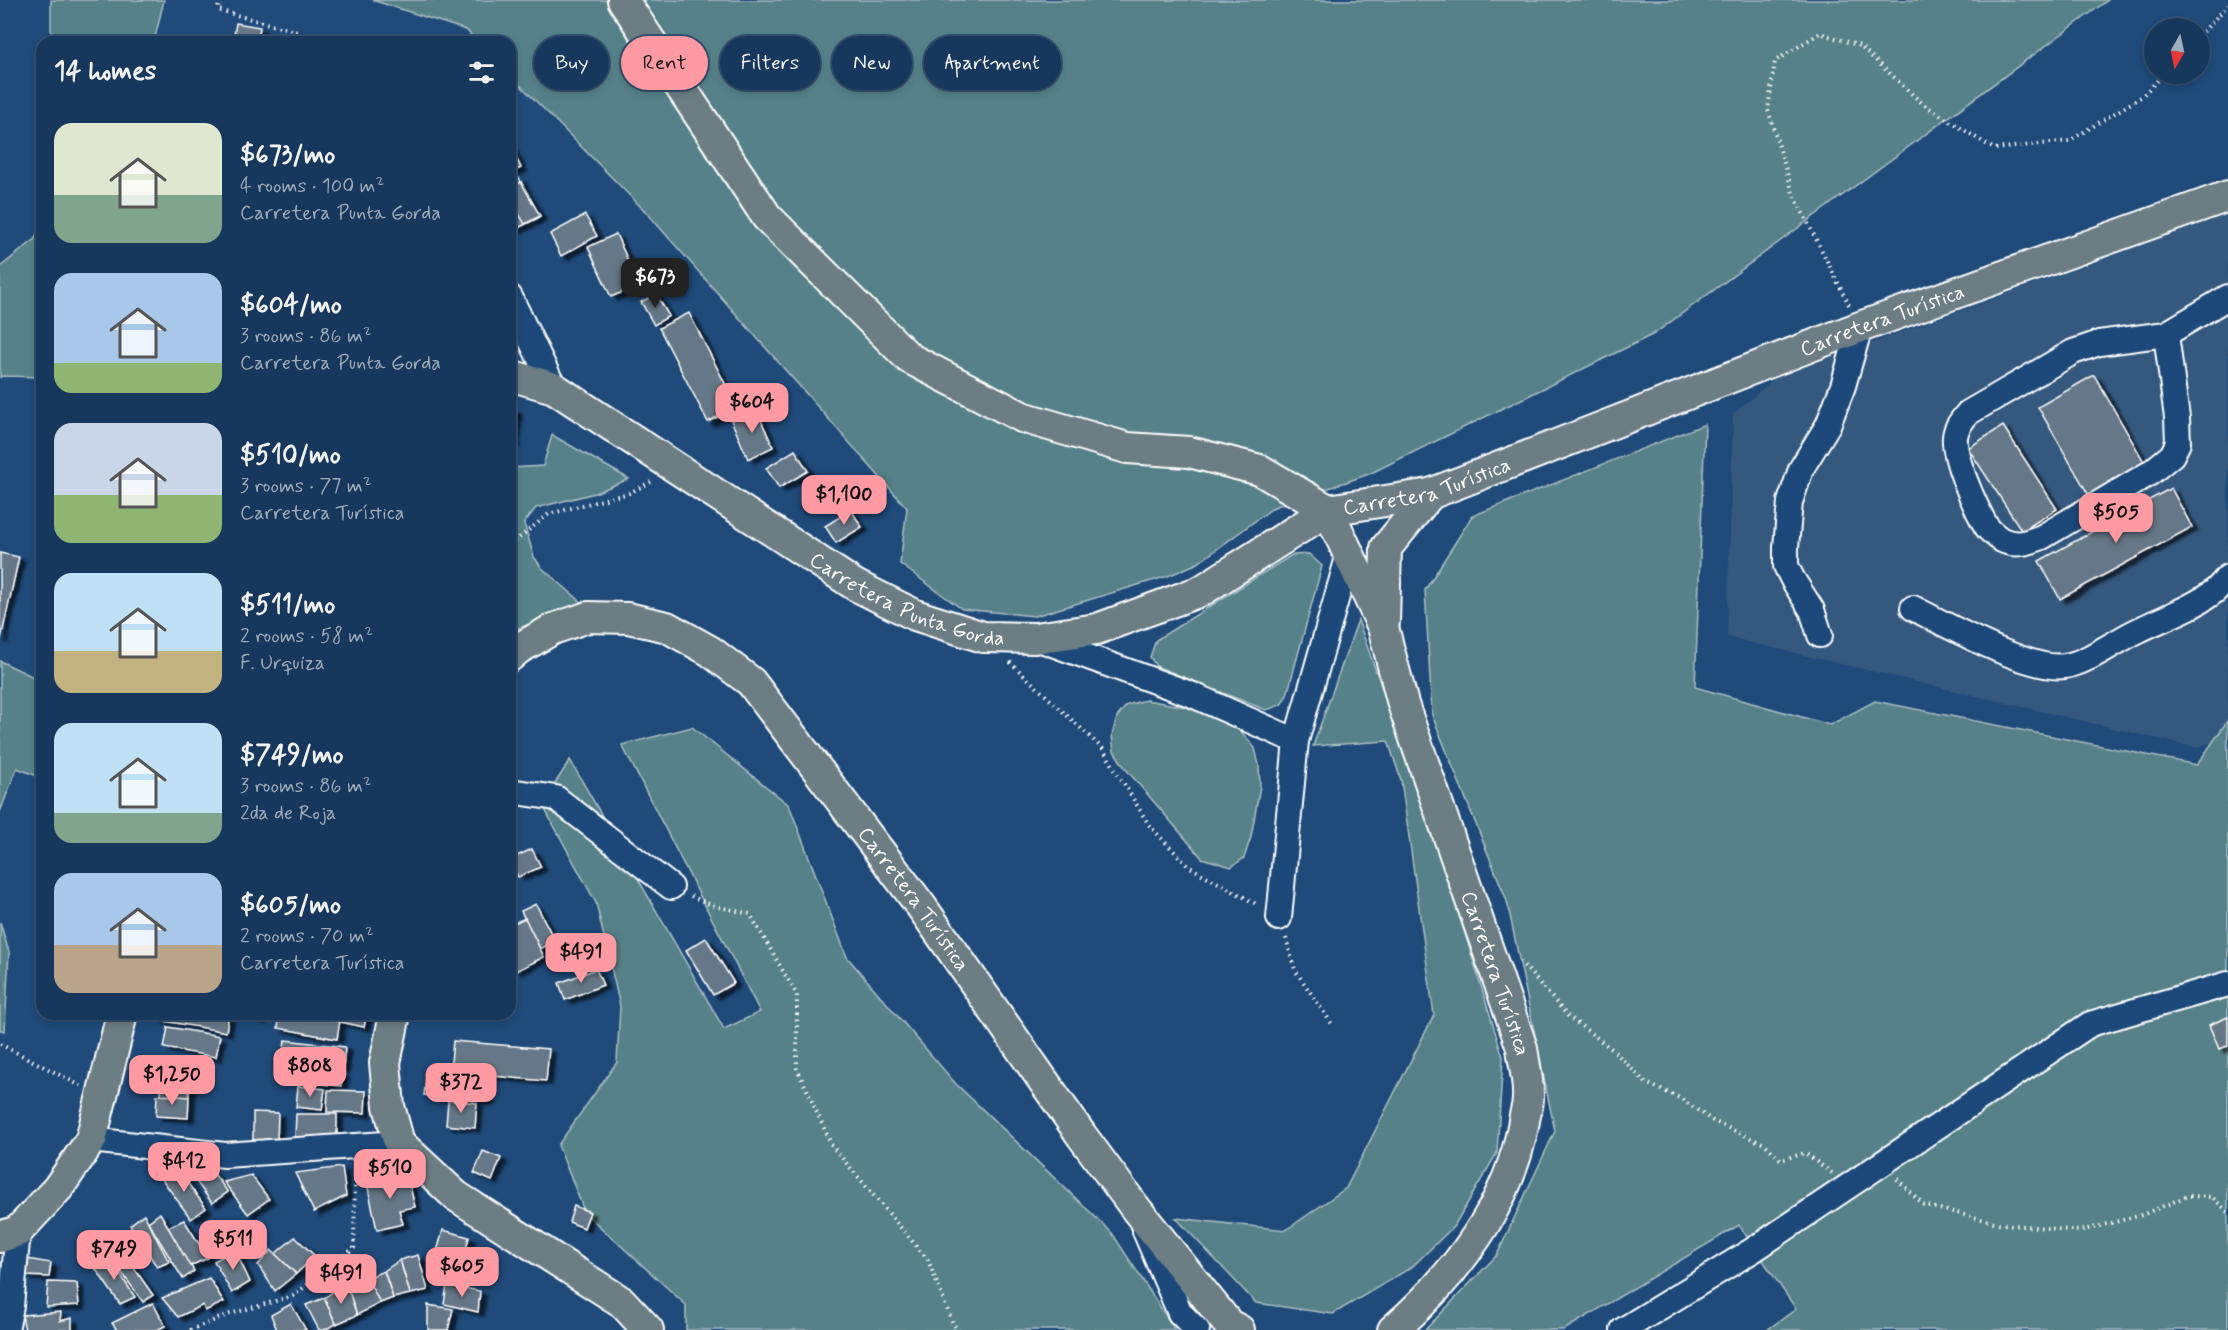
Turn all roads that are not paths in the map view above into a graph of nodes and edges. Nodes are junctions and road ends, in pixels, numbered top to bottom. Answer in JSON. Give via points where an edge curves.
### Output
{"nodes":[{"id":1,"x":624,"y":0,"type":"edge"},
{"id":2,"x":2228,"y":196,"type":"edge"},
{"id":3,"x":2228,"y":297,"type":"edge"},
{"id":4,"x":516,"y":309,"type":"edge"},
{"id":5,"x":1860,"y":327,"type":"junction"},
{"id":6,"x":2166,"y":334,"type":"junction"},
{"id":7,"x":516,"y":377,"type":"edge"},
{"id":8,"x":554,"y":388,"type":"junction"},
{"id":9,"x":1431,"y":494,"type":"junction"},
{"id":10,"x":1328,"y":510,"type":"junction"},
{"id":11,"x":1349,"y":554,"type":"junction"},
{"id":12,"x":2228,"y":576,"type":"edge"},
{"id":13,"x":1913,"y":608,"type":"dead end"},
{"id":14,"x":1383,"y":627,"type":"junction"},
{"id":15,"x":1820,"y":635,"type":"dead end"},
{"id":16,"x":1035,"y":638,"type":"junction"},
{"id":17,"x":516,"y":651,"type":"edge"},
{"id":18,"x":1296,"y":741,"type":"junction"},
{"id":19,"x":516,"y":792,"type":"edge"},
{"id":20,"x":671,"y":887,"type":"road end"},
{"id":21,"x":1279,"y":918,"type":"road end"},
{"id":22,"x":2228,"y":984,"type":"edge"},
{"id":23,"x":121,"y":1020,"type":"edge"},
{"id":24,"x":393,"y":1020,"type":"edge"},
{"id":25,"x":91,"y":1140,"type":"junction"},
{"id":26,"x":399,"y":1143,"type":"junction"},
{"id":27,"x":1136,"y":1209,"type":"junction"},
{"id":28,"x":9,"y":1234,"type":"edge"},
{"id":29,"x":6,"y":1330,"type":"edge"},
{"id":30,"x":648,"y":1330,"type":"edge"},
{"id":31,"x":1197,"y":1330,"type":"edge"},
{"id":32,"x":1239,"y":1330,"type":"edge"},
{"id":33,"x":1393,"y":1330,"type":"edge"},
{"id":34,"x":1623,"y":1330,"type":"edge"}],
"edges":[{"from":1,"to":10,"type":"main road","via":[[766,217],[909,358],[1022,417],[1127,448],[1190,452],[1260,470]]},
{"from":2,"to":5,"type":"main road","name":"Carretera Turística"},
{"from":3,"to":6,"type":"street"},
{"from":4,"to":8,"type":"street"},
{"from":5,"to":9,"type":"main road","name":"Carretera Turística"},
{"from":5,"to":15,"type":"street","via":[[1828,425],[1801,469],[1790,502],[1786,566],[1812,610]]},
{"from":6,"to":6,"type":"street","via":[[2099,343],[2073,351],[1968,413],[1958,425],[1957,460],[1986,526],[2001,540],[2014,544],[2042,537],[2150,473],[2172,455],[2178,443],[2177,418]]},
{"from":7,"to":8,"type":"main road","name":"Carretera Punta Gorda"},
{"from":8,"to":16,"type":"main road","name":"Carretera Punta Gorda","via":[[855,585],[915,615],[983,637]]},
{"from":9,"to":10,"type":"main road","name":"Carretera Turística"},
{"from":9,"to":14,"type":"main road","via":[[1386,548]]},
{"from":10,"to":11,"type":"main road","name":"Carretera Turística"},
{"from":10,"to":16,"type":"main road","name":"Carretera Punta Gorda","via":[[1201,591],[1097,629]]},
{"from":11,"to":14,"type":"main road","name":"Carretera Turística"},
{"from":11,"to":18,"type":"street"},
{"from":12,"to":13,"type":"street","via":[[2213,593],[2066,666],[2050,666],[1985,644]]},
{"from":14,"to":33,"type":"main road","name":"Carretera Turística","via":[[1403,705],[1522,1048],[1528,1098],[1519,1148],[1504,1190],[1448,1275]]},
{"from":16,"to":18,"type":"street","via":[[1193,695]]},
{"from":17,"to":27,"type":"main road","name":"Carretera Turística","via":[[553,628],[588,617],[628,618],[667,627],[710,651],[751,682],[921,906]]},
{"from":18,"to":21,"type":"street"},
{"from":19,"to":20,"type":"street","via":[[556,798]]},
{"from":22,"to":34,"type":"street","via":[[2090,1024],[1753,1250]]},
{"from":23,"to":25,"type":"main road"},
{"from":24,"to":26,"type":"main road","via":[[385,1063]]},
{"from":25,"to":26,"type":"street","via":[[225,1155]]},
{"from":25,"to":28,"type":"main road","via":[[58,1188]]},
{"from":26,"to":30,"type":"main road","via":[[456,1196],[622,1302]]},
{"from":27,"to":31,"type":"street","via":[[1180,1313]]},
{"from":27,"to":32,"type":"main road","name":"Carretera Turística","via":[[1229,1325]]},
{"from":28,"to":29,"type":"street","via":[[11,1306]]}]}
